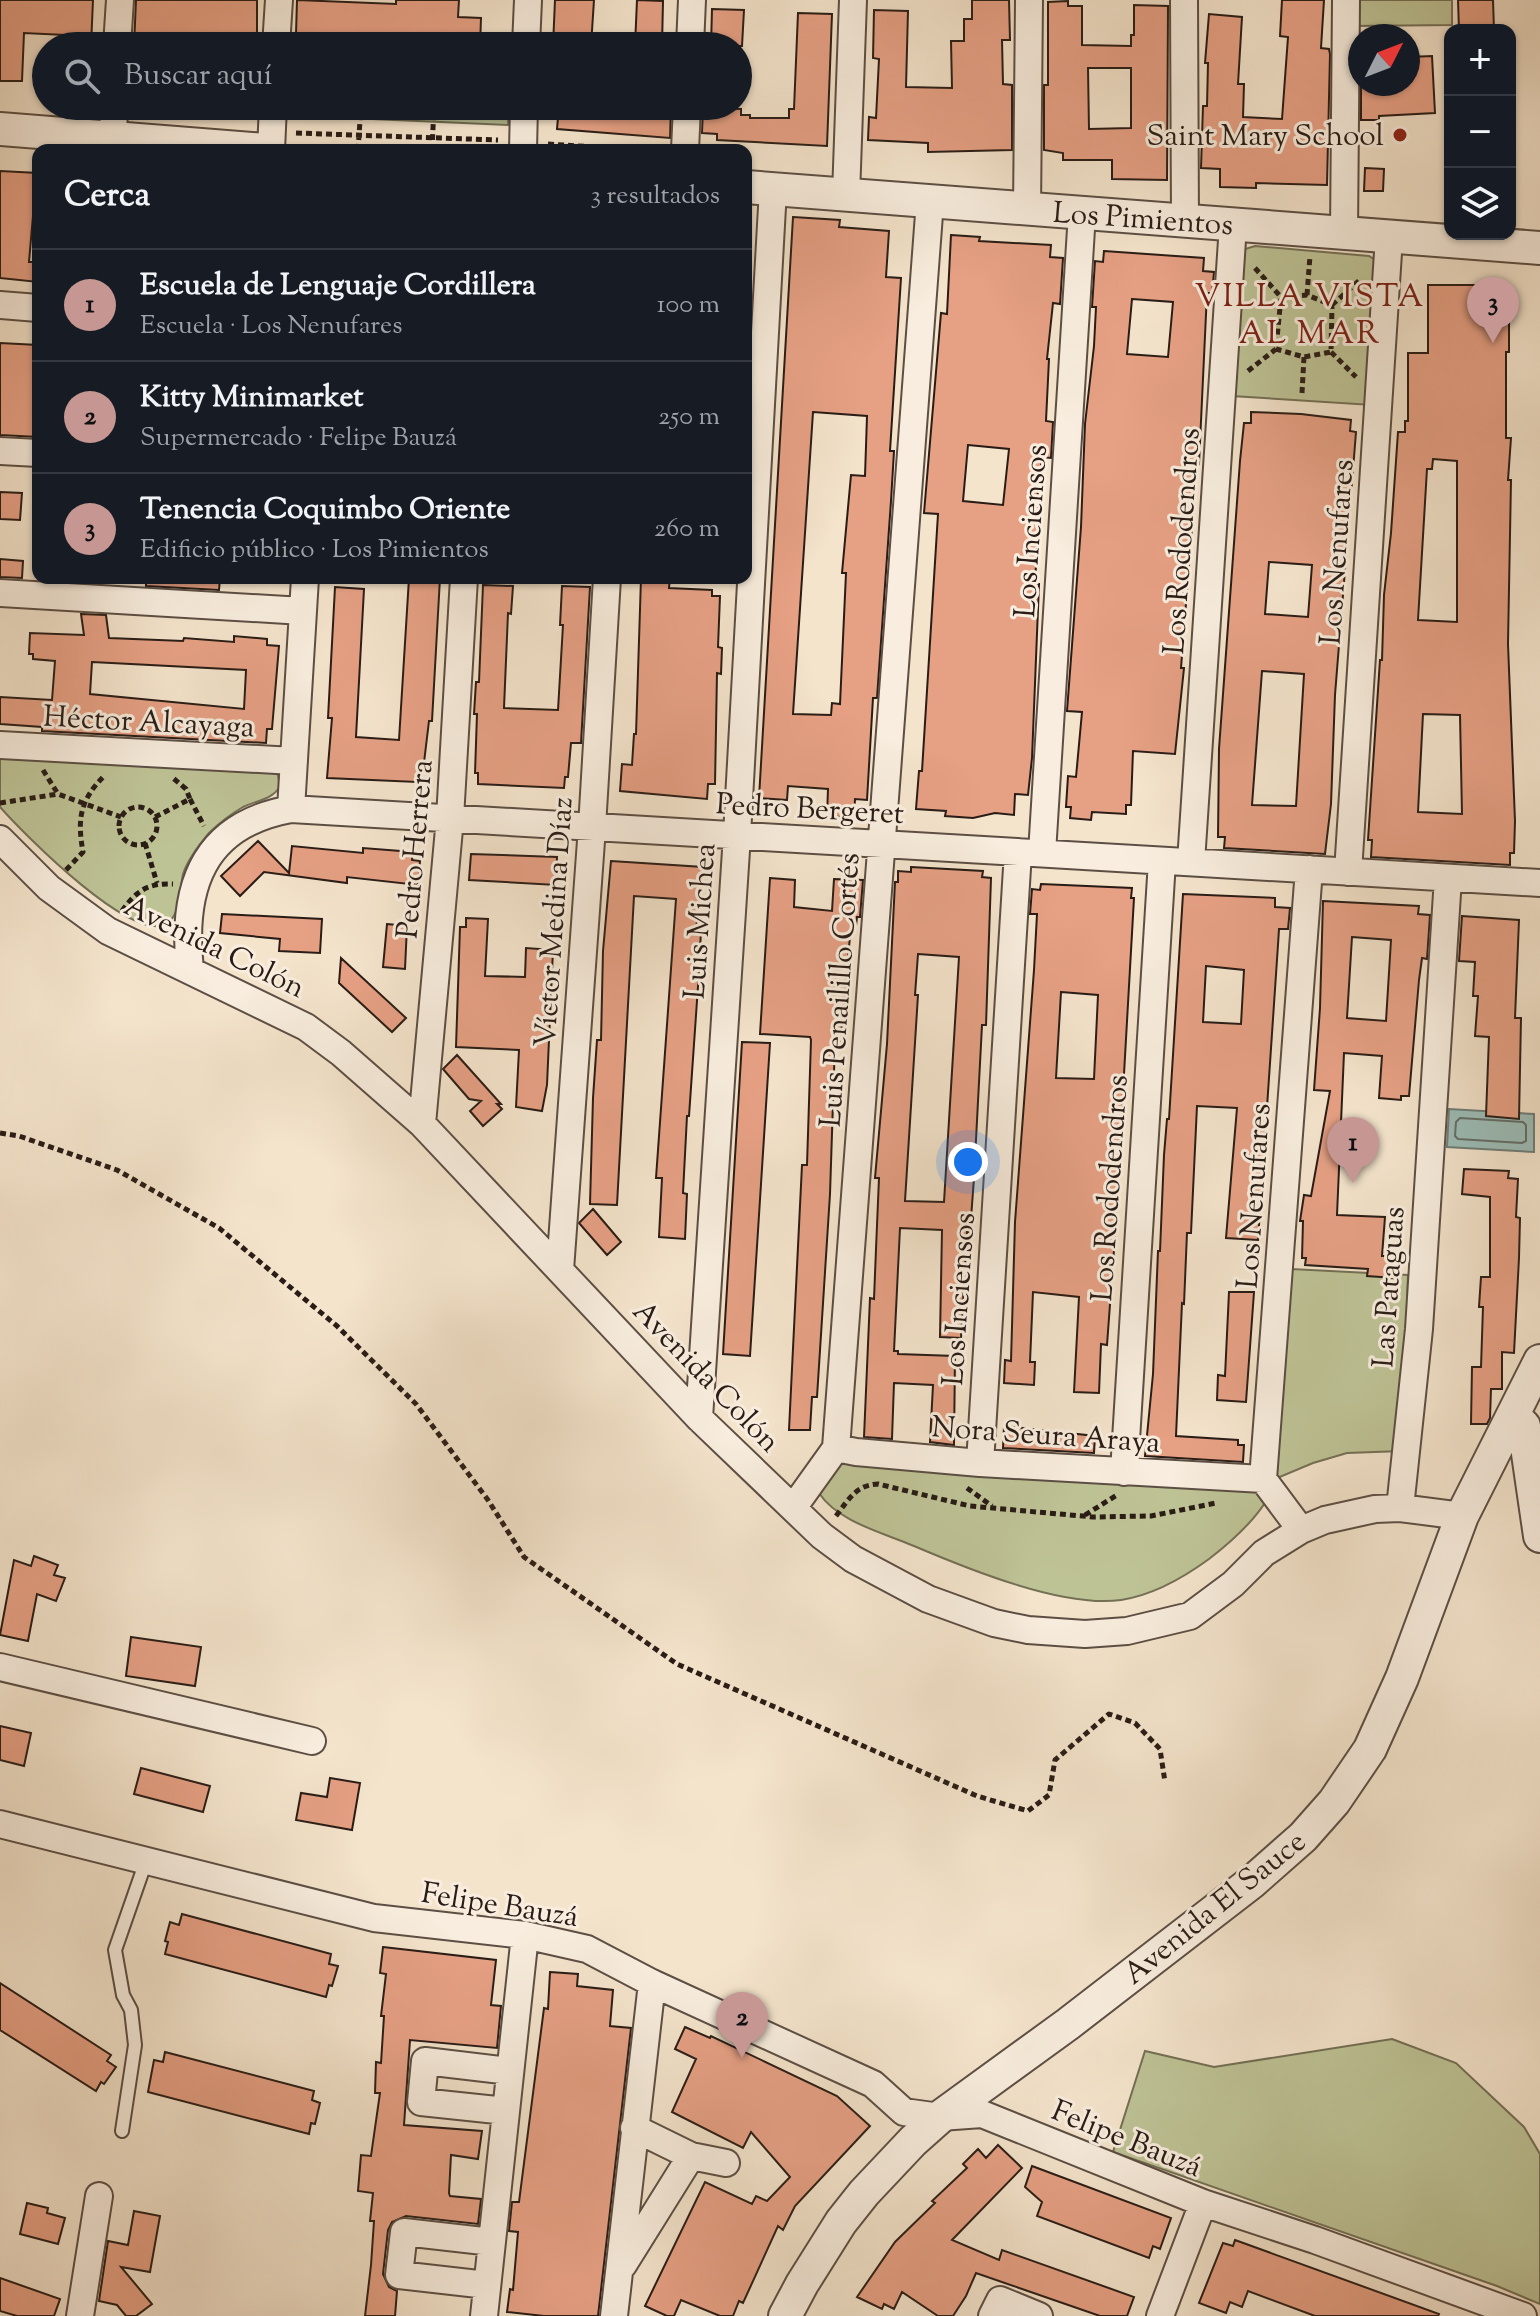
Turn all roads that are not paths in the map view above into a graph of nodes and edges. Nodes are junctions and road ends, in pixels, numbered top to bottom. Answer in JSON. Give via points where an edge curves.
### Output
{"nodes":[{"id":1,"x":120,"y":0,"type":"edge"},
{"id":2,"x":279,"y":0,"type":"edge"},
{"id":3,"x":528,"y":0,"type":"edge"},
{"id":4,"x":692,"y":0,"type":"edge"},
{"id":5,"x":853,"y":0,"type":"edge"},
{"id":6,"x":1029,"y":0,"type":"edge"},
{"id":7,"x":1184,"y":0,"type":"edge"},
{"id":8,"x":1346,"y":0,"type":"edge"},
{"id":9,"x":118,"y":32,"type":"edge"},
{"id":10,"x":277,"y":32,"type":"edge"},
{"id":11,"x":527,"y":32,"type":"edge"},
{"id":12,"x":691,"y":32,"type":"edge"},
{"id":13,"x":114,"y":120,"type":"edge"},
{"id":14,"x":524,"y":120,"type":"edge"},
{"id":15,"x":686,"y":120,"type":"edge"},
{"id":16,"x":0,"y":129,"type":"edge"},
{"id":17,"x":270,"y":134,"type":"edge"},
{"id":18,"x":113,"y":138,"type":"junction"},
{"id":19,"x":523,"y":144,"type":"edge"},
{"id":20,"x":685,"y":144,"type":"edge"},
{"id":21,"x":759,"y":188,"type":"edge"},
{"id":22,"x":846,"y":195,"type":"junction"},
{"id":23,"x":930,"y":201,"type":"junction"},
{"id":24,"x":1027,"y":209,"type":"junction"},
{"id":25,"x":1082,"y":213,"type":"junction"},
{"id":26,"x":1185,"y":221,"type":"junction"},
{"id":27,"x":1344,"y":233,"type":"junction"},
{"id":28,"x":1233,"y":234,"type":"junction"},
{"id":29,"x":1389,"y":237,"type":"junction"},
{"id":30,"x":1540,"y":248,"type":"edge"},
{"id":31,"x":0,"y":305,"type":"edge"},
{"id":32,"x":32,"y":308,"type":"edge"},
{"id":33,"x":752,"y":394,"type":"edge"},
{"id":34,"x":0,"y":451,"type":"edge"},
{"id":35,"x":32,"y":453,"type":"edge"},
{"id":36,"x":305,"y":584,"type":"edge"},
{"id":37,"x":464,"y":584,"type":"edge"},
{"id":38,"x":607,"y":584,"type":"edge"},
{"id":39,"x":746,"y":584,"type":"edge"},
{"id":40,"x":0,"y":593,"type":"edge"},
{"id":41,"x":303,"y":611,"type":"junction"},
{"id":42,"x":0,"y":745,"type":"edge"},
{"id":43,"x":294,"y":761,"type":"junction"},
{"id":44,"x":291,"y":809,"type":"junction"},
{"id":45,"x":450,"y":818,"type":"junction"},
{"id":46,"x":592,"y":827,"type":"junction"},
{"id":47,"x":737,"y":835,"type":"junction"},
{"id":48,"x":0,"y":839,"type":"edge"},
{"id":49,"x":882,"y":844,"type":"junction"},
{"id":50,"x":1030,"y":853,"type":"junction"},
{"id":51,"x":1162,"y":861,"type":"junction"},
{"id":52,"x":1191,"y":862,"type":"junction"},
{"id":53,"x":1309,"y":869,"type":"junction"},
{"id":54,"x":1348,"y":872,"type":"junction"},
{"id":55,"x":1448,"y":878,"type":"junction"},
{"id":56,"x":1540,"y":883,"type":"edge"},
{"id":57,"x":190,"y":970,"type":"junction"},
{"id":58,"x":422,"y":1124,"type":"junction"},
{"id":59,"x":560,"y":1270,"type":"junction"},
{"id":60,"x":1540,"y":1361,"type":"edge"},
{"id":61,"x":1514,"y":1416,"type":"junction"},
{"id":62,"x":699,"y":1418,"type":"junction"},
{"id":63,"x":836,"y":1448,"type":"junction"},
{"id":64,"x":980,"y":1463,"type":"junction"},
{"id":65,"x":1124,"y":1472,"type":"junction"},
{"id":66,"x":1263,"y":1479,"type":"junction"},
{"id":67,"x":793,"y":1508,"type":"junction"},
{"id":68,"x":1400,"y":1508,"type":"junction"},
{"id":69,"x":1462,"y":1516,"type":"junction"},
{"id":70,"x":1301,"y":1530,"type":"junction"},
{"id":71,"x":1539,"y":1532,"type":"edge"},
{"id":72,"x":0,"y":1667,"type":"edge"},
{"id":73,"x":312,"y":1741,"type":"dead end"},
{"id":74,"x":0,"y":1824,"type":"edge"},
{"id":75,"x":146,"y":1861,"type":"junction"},
{"id":76,"x":525,"y":1935,"type":"junction"},
{"id":77,"x":652,"y":1983,"type":"junction"},
{"id":78,"x":510,"y":2071,"type":"junction"},
{"id":79,"x":506,"y":2111,"type":"junction"},
{"id":80,"x":940,"y":2117,"type":"junction"},
{"id":81,"x":634,"y":2128,"type":"junction"},
{"id":82,"x":122,"y":2131,"type":"dead end"},
{"id":83,"x":691,"y":2156,"type":"junction"},
{"id":84,"x":726,"y":2163,"type":"dead end"},
{"id":85,"x":99,"y":2196,"type":"dead end"},
{"id":86,"x":1203,"y":2203,"type":"junction"},
{"id":87,"x":492,"y":2242,"type":"junction"},
{"id":88,"x":618,"y":2272,"type":"junction"},
{"id":89,"x":487,"y":2285,"type":"junction"},
{"id":90,"x":996,"y":2308,"type":"edge"},
{"id":91,"x":1513,"y":2312,"type":"edge"},
{"id":92,"x":80,"y":2316,"type":"edge"},
{"id":93,"x":484,"y":2316,"type":"edge"},
{"id":94,"x":614,"y":2316,"type":"edge"},
{"id":95,"x":785,"y":2316,"type":"edge"},
{"id":96,"x":1039,"y":2316,"type":"edge"},
{"id":97,"x":1160,"y":2316,"type":"edge"}],
"edges":[{"from":1,"to":9,"type":"street"},
{"from":2,"to":10,"type":"street"},
{"from":3,"to":11,"type":"street"},
{"from":4,"to":12,"type":"street"},
{"from":5,"to":22,"type":"street"},
{"from":6,"to":24,"type":"street"},
{"from":7,"to":26,"type":"street"},
{"from":8,"to":27,"type":"street"},
{"from":13,"to":18,"type":"street"},
{"from":14,"to":19,"type":"street"},
{"from":15,"to":20,"type":"street"},
{"from":16,"to":18,"type":"street"},
{"from":17,"to":18,"type":"street"},
{"from":21,"to":22,"type":"street","name":"Los Pimientos"},
{"from":21,"to":33,"type":"street","name":"Luis Michea"},
{"from":22,"to":23,"type":"street","name":"Los Pimientos"},
{"from":23,"to":24,"type":"street","name":"Los Pimientos"},
{"from":23,"to":49,"type":"street","name":"Luis Penailillo Cortés"},
{"from":24,"to":25,"type":"street","name":"Los Pimientos"},
{"from":25,"to":26,"type":"street","name":"Los Pimientos"},
{"from":25,"to":50,"type":"street","name":"Los Inciensos"},
{"from":26,"to":28,"type":"street","name":"Los Pimientos"},
{"from":27,"to":28,"type":"street","name":"Los Pimientos"},
{"from":27,"to":29,"type":"street","name":"Los Pimientos"},
{"from":28,"to":52,"type":"street","name":"Los Rododendros"},
{"from":29,"to":30,"type":"street","name":"Los Pimientos"},
{"from":29,"to":54,"type":"street","name":"Los Nenufares"},
{"from":31,"to":32,"type":"street"},
{"from":34,"to":35,"type":"street"},
{"from":36,"to":41,"type":"street"},
{"from":37,"to":45,"type":"street","name":"Pedro Herrera"},
{"from":38,"to":46,"type":"street","name":"Víctor Medina Díaz"},
{"from":39,"to":47,"type":"street","name":"Luis Michea"},
{"from":40,"to":41,"type":"street"},
{"from":41,"to":43,"type":"street"},
{"from":42,"to":43,"type":"street","name":"Héctor Alcayaga"},
{"from":43,"to":44,"type":"street"},
{"from":44,"to":45,"type":"street","name":"Pedro Bergeret"},
{"from":44,"to":57,"type":"street","name":"Pedro Bergeret","via":[[268,813],[231,833],[205,861],[188,910]]},
{"from":45,"to":46,"type":"street","name":"Pedro Bergeret"},
{"from":45,"to":58,"type":"street","name":"Pedro Herrera"},
{"from":46,"to":47,"type":"street","name":"Pedro Bergeret"},
{"from":46,"to":59,"type":"street","name":"Víctor Medina Díaz"},
{"from":47,"to":49,"type":"street","name":"Pedro Bergeret"},
{"from":47,"to":62,"type":"street","name":"Luis Michea"},
{"from":48,"to":57,"type":"street","name":"Avenida Colón","via":[[49,888],[108,931]]},
{"from":49,"to":50,"type":"street","name":"Pedro Bergeret"},
{"from":49,"to":63,"type":"street","name":"Luis Penailillo Cortés"},
{"from":50,"to":51,"type":"street","name":"Pedro Bergeret"},
{"from":50,"to":64,"type":"street","name":"Los Inciensos"},
{"from":51,"to":52,"type":"street","name":"Pedro Bergeret"},
{"from":51,"to":65,"type":"street","name":"Los Rododendros"},
{"from":52,"to":53,"type":"street","name":"Pedro Bergeret"},
{"from":53,"to":54,"type":"street","name":"Pedro Bergeret"},
{"from":53,"to":66,"type":"street","name":"Los Nenufares"},
{"from":54,"to":55,"type":"street","name":"Pedro Bergeret"},
{"from":55,"to":56,"type":"street","name":"Pedro Bergeret"},
{"from":55,"to":68,"type":"street","name":"Las Pataguas","via":[[1419,1329]]},
{"from":57,"to":58,"type":"street","name":"Avenida Colón","via":[[306,1027]]},
{"from":58,"to":59,"type":"street","name":"Avenida Colón"},
{"from":59,"to":62,"type":"street","name":"Avenida Colón"},
{"from":60,"to":61,"type":"street","name":"Avenida El Sauce"},
{"from":61,"to":69,"type":"street","name":"Avenida El Sauce"},
{"from":61,"to":71,"type":"street","via":[[1524,1426]]},
{"from":62,"to":67,"type":"street","name":"Avenida Colón"},
{"from":63,"to":64,"type":"street","name":"Nora Seura Araya"},
{"from":63,"to":67,"type":"street"},
{"from":64,"to":65,"type":"street","name":"Nora Seura Araya"},
{"from":65,"to":66,"type":"street","name":"Nora Seura Araya"},
{"from":66,"to":70,"type":"street"},
{"from":67,"to":70,"type":"street","name":"Avenida Colón","via":[[853,1559],[960,1613],[1028,1630],[1085,1634],[1190,1616],[1264,1553]]},
{"from":68,"to":69,"type":"street","name":"Avenida Colón"},
{"from":68,"to":70,"type":"street","name":"Avenida Colón","via":[[1350,1513]]},
{"from":69,"to":80,"type":"street","name":"Avenida El Sauce","via":[[1402,1678],[1370,1749],[1334,1802],[1252,1882]]},
{"from":72,"to":73,"type":"street"},
{"from":74,"to":75,"type":"street","name":"Felipe Bauzá"},
{"from":75,"to":76,"type":"street","name":"Felipe Bauzá","via":[[374,1918]]},
{"from":75,"to":82,"type":"lane","via":[[115,1950],[135,2045]]},
{"from":76,"to":77,"type":"street","name":"Felipe Bauzá","via":[[587,1949]]},
{"from":76,"to":78,"type":"street"},
{"from":77,"to":80,"type":"street","name":"Felipe Bauzá","via":[[873,2084],[904,2112]]},
{"from":77,"to":81,"type":"street"},
{"from":78,"to":79,"type":"street"},
{"from":78,"to":79,"type":"street","via":[[425,2061],[423,2074],[421,2102]]},
{"from":79,"to":87,"type":"street"},
{"from":80,"to":86,"type":"street","name":"Felipe Bauzá","via":[[982,2114]]},
{"from":80,"to":95,"type":"street","name":"Avenida El Sauce","via":[[848,2212]]},
{"from":81,"to":83,"type":"street"},
{"from":81,"to":88,"type":"street"},
{"from":83,"to":84,"type":"street"},
{"from":83,"to":88,"type":"street"},
{"from":85,"to":92,"type":"street"},
{"from":86,"to":91,"type":"street","name":"Felipe Bauzá"},
{"from":86,"to":97,"type":"street"},
{"from":87,"to":89,"type":"street"},
{"from":87,"to":89,"type":"street","via":[[404,2232],[399,2275]]},
{"from":88,"to":94,"type":"street"},
{"from":89,"to":93,"type":"street"},
{"from":90,"to":96,"type":"street"}]}
